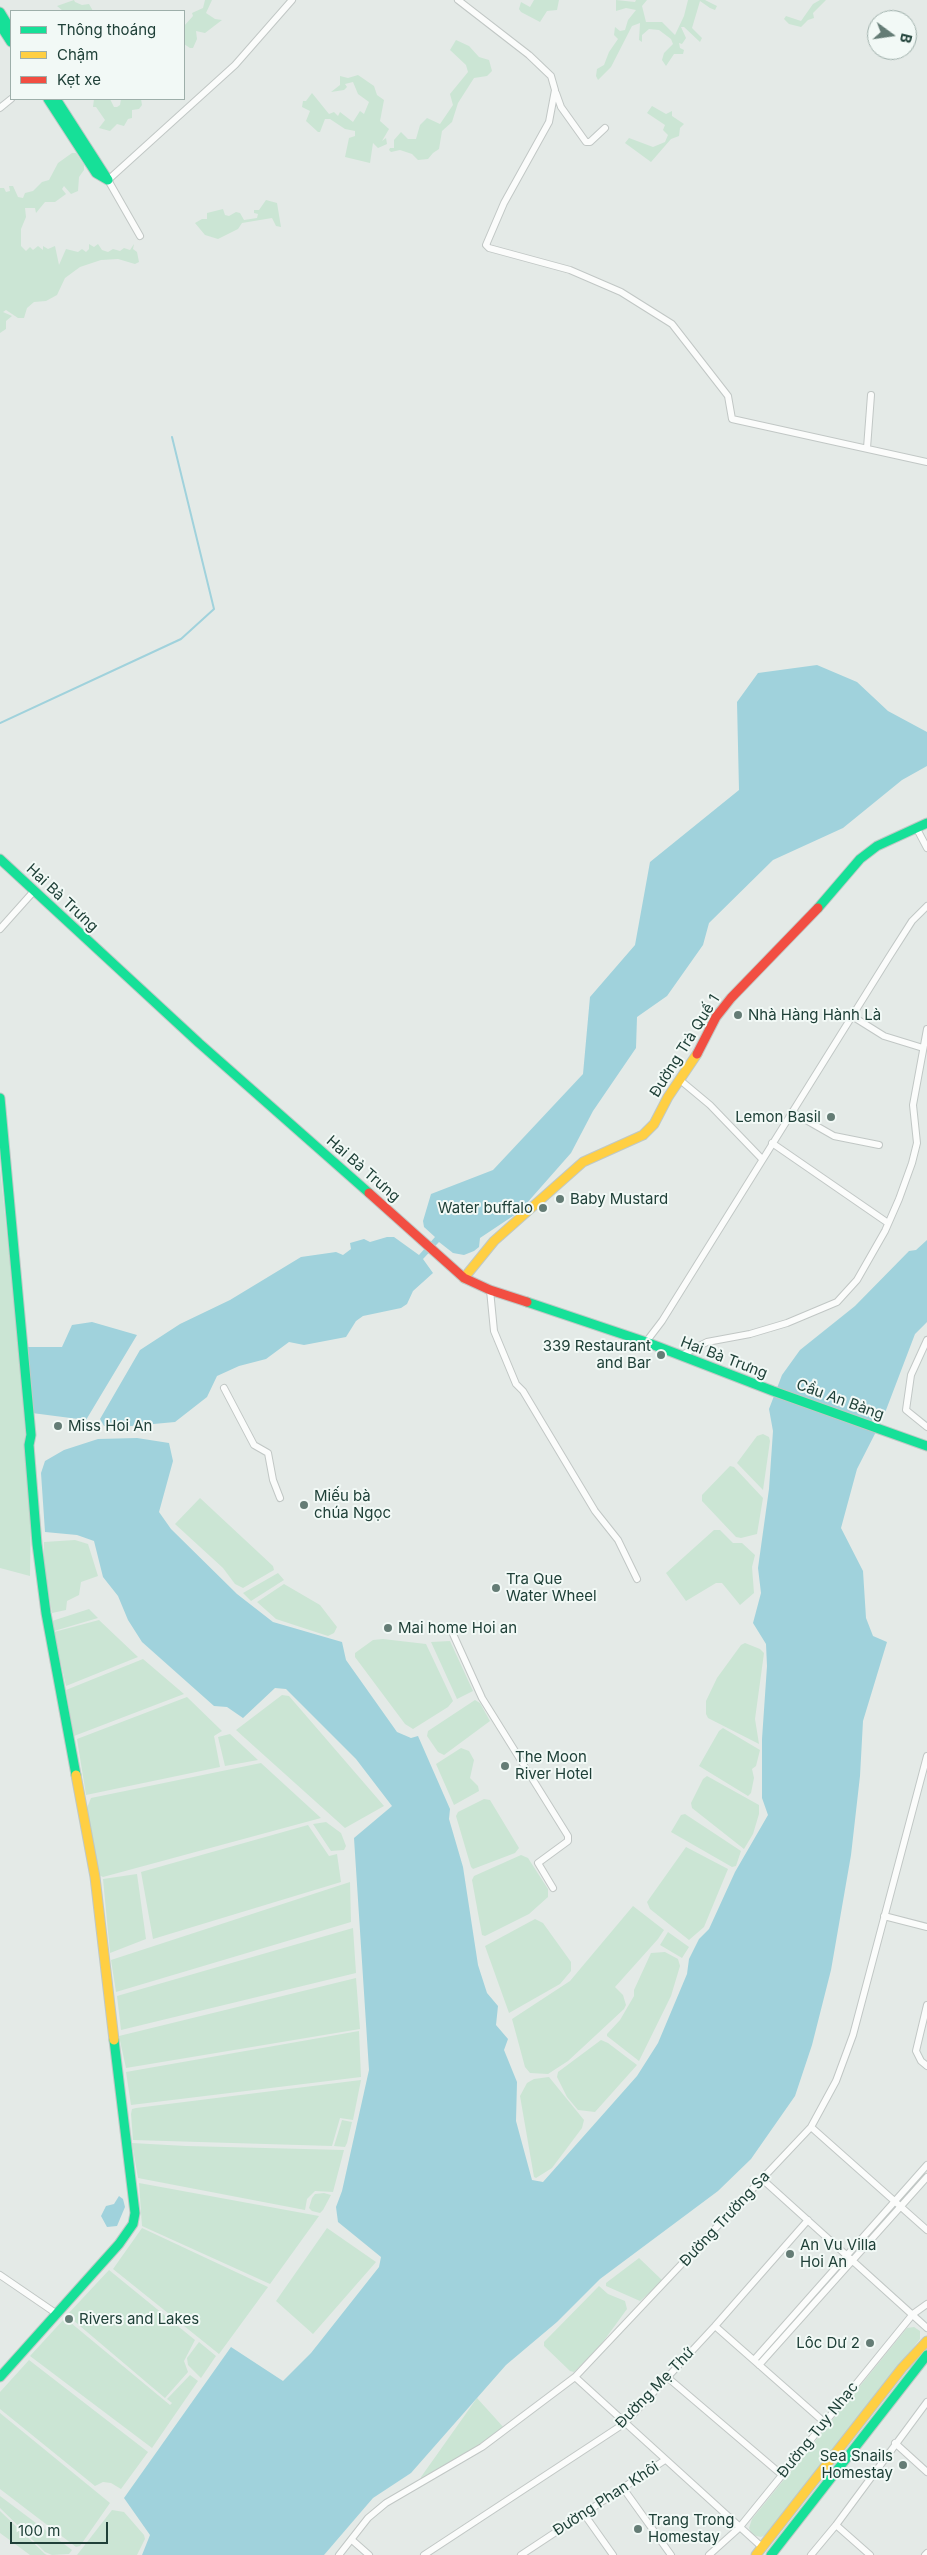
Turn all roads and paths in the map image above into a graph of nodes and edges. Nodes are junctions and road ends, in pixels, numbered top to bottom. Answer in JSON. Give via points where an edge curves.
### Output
{"nodes":[{"id":1,"x":292,"y":0,"type":"edge"},
{"id":2,"x":458,"y":0,"type":"edge"},
{"id":3,"x":0,"y":12,"type":"edge"},
{"id":4,"x":0,"y":25,"type":"edge"},
{"id":5,"x":10,"y":28,"type":"edge"},
{"id":6,"x":10,"y":40,"type":"edge"},
{"id":7,"x":555,"y":90,"type":"junction"},
{"id":8,"x":10,"y":100,"type":"edge"},
{"id":9,"x":49,"y":100,"type":"edge"},
{"id":10,"x":57,"y":100,"type":"edge"},
{"id":11,"x":0,"y":108,"type":"edge"},
{"id":12,"x":605,"y":128,"type":"dead end"},
{"id":13,"x":108,"y":180,"type":"junction"},
{"id":14,"x":140,"y":236,"type":"dead end"},
{"id":15,"x":871,"y":395,"type":"dead end"},
{"id":16,"x":867,"y":448,"type":"junction"},
{"id":17,"x":927,"y":462,"type":"edge"},
{"id":18,"x":927,"y":823,"type":"edge"},
{"id":19,"x":917,"y":829,"type":"junction"},
{"id":20,"x":927,"y":848,"type":"edge"},
{"id":21,"x":0,"y":859,"type":"edge"},
{"id":22,"x":34,"y":891,"type":"junction"},
{"id":23,"x":927,"y":906,"type":"edge"},
{"id":24,"x":0,"y":928,"type":"edge"},
{"id":25,"x":852,"y":1016,"type":"junction"},
{"id":26,"x":927,"y":1029,"type":"edge"},
{"id":27,"x":923,"y":1048,"type":"junction"},
{"id":28,"x":680,"y":1080,"type":"junction"},
{"id":29,"x":0,"y":1098,"type":"edge"},
{"id":30,"x":792,"y":1112,"type":"junction"},
{"id":31,"x":772,"y":1143,"type":"junction"},
{"id":32,"x":879,"y":1145,"type":"dead end"},
{"id":33,"x":762,"y":1159,"type":"junction"},
{"id":34,"x":888,"y":1223,"type":"junction"},
{"id":35,"x":464,"y":1278,"type":"junction"},
{"id":36,"x":490,"y":1290,"type":"junction"},
{"id":37,"x":927,"y":1340,"type":"edge"},
{"id":38,"x":646,"y":1342,"type":"junction"},
{"id":39,"x":680,"y":1356,"type":"junction"},
{"id":40,"x":224,"y":1388,"type":"dead end"},
{"id":41,"x":773,"y":1391,"type":"joint"},
{"id":42,"x":927,"y":1427,"type":"edge"},
{"id":43,"x":927,"y":1446,"type":"edge"},
{"id":44,"x":280,"y":1498,"type":"dead end"},
{"id":45,"x":637,"y":1578,"type":"dead end"},
{"id":46,"x":452,"y":1634,"type":"dead end"},
{"id":47,"x":927,"y":1756,"type":"edge"},
{"id":48,"x":553,"y":1888,"type":"dead end"},
{"id":49,"x":884,"y":1916,"type":"junction"},
{"id":50,"x":927,"y":1927,"type":"edge"},
{"id":51,"x":927,"y":2005,"type":"edge"},
{"id":52,"x":927,"y":2066,"type":"edge"},
{"id":53,"x":811,"y":2127,"type":"junction"},
{"id":54,"x":927,"y":2165,"type":"edge"},
{"id":55,"x":927,"y":2177,"type":"edge"},
{"id":56,"x":762,"y":2179,"type":"junction"},
{"id":57,"x":895,"y":2202,"type":"junction"},
{"id":58,"x":901,"y":2207,"type":"junction"},
{"id":59,"x":808,"y":2220,"type":"junction"},
{"id":60,"x":927,"y":2230,"type":"edge"},
{"id":61,"x":846,"y":2256,"type":"junction"},
{"id":62,"x":852,"y":2262,"type":"junction"},
{"id":63,"x":0,"y":2275,"type":"edge"},
{"id":64,"x":927,"y":2304,"type":"edge"},
{"id":65,"x":57,"y":2314,"type":"junction"},
{"id":66,"x":913,"y":2314,"type":"junction"},
{"id":67,"x":715,"y":2326,"type":"junction"},
{"id":68,"x":927,"y":2328,"type":"edge"},
{"id":69,"x":927,"y":2340,"type":"edge"},
{"id":70,"x":927,"y":2355,"type":"edge"},
{"id":71,"x":757,"y":2362,"type":"junction"},
{"id":72,"x":0,"y":2377,"type":"edge"},
{"id":73,"x":575,"y":2377,"type":"junction"},
{"id":74,"x":667,"y":2377,"type":"junction"},
{"id":75,"x":927,"y":2402,"type":"edge"},
{"id":76,"x":824,"y":2422,"type":"junction"},
{"id":77,"x":625,"y":2423,"type":"junction"},
{"id":78,"x":894,"y":2443,"type":"junction"},
{"id":79,"x":665,"y":2460,"type":"junction"},
{"id":80,"x":927,"y":2472,"type":"edge"},
{"id":81,"x":782,"y":2475,"type":"junction"},
{"id":82,"x":623,"y":2488,"type":"junction"},
{"id":83,"x":584,"y":2514,"type":"junction"},
{"id":84,"x":836,"y":2524,"type":"junction"},
{"id":85,"x":739,"y":2528,"type":"junction"},
{"id":86,"x":352,"y":2540,"type":"junction"},
{"id":87,"x":760,"y":2551,"type":"edge"},
{"id":88,"x":338,"y":2555,"type":"edge"},
{"id":89,"x":369,"y":2555,"type":"edge"},
{"id":90,"x":424,"y":2555,"type":"edge"},
{"id":91,"x":521,"y":2555,"type":"edge"},
{"id":92,"x":612,"y":2555,"type":"edge"},
{"id":93,"x":671,"y":2555,"type":"edge"},
{"id":94,"x":709,"y":2555,"type":"edge"},
{"id":95,"x":771,"y":2555,"type":"edge"},
{"id":96,"x":811,"y":2555,"type":"edge"},
{"id":97,"x":870,"y":2555,"type":"edge"}],
"edges":[{"from":1,"to":13,"type":"street","via":[[235,65]]},
{"from":2,"to":7,"type":"street","via":[[529,55],[551,76]]},
{"from":3,"to":5,"type":"street"},
{"from":4,"to":6,"type":"street"},
{"from":7,"to":12,"type":"street","via":[[561,108],[586,142]]},
{"from":7,"to":16,"type":"street","via":[[549,122],[504,203],[486,245],[570,270],[621,292],[672,324],[728,396],[732,419]]},
{"from":8,"to":11,"type":"street"},
{"from":9,"to":13,"type":"street","via":[[96,173]]},
{"from":10,"to":13,"type":"street"},
{"from":13,"to":14,"type":"street"},
{"from":15,"to":16,"type":"street"},
{"from":16,"to":17,"type":"street"},
{"from":18,"to":19,"type":"street","name":"Đường Trà Quế 1"},
{"from":19,"to":20,"type":"street"},
{"from":19,"to":28,"type":"street","name":"Đường Trà Quế 1","via":[[877,846],[860,859],[812,915],[731,998],[716,1017]]},
{"from":21,"to":22,"type":"street","name":"Hai Bà Trưng"},
{"from":22,"to":24,"type":"street"},
{"from":22,"to":35,"type":"street","name":"Hai Bà Trưng"},
{"from":23,"to":25,"type":"street","via":[[912,921]]},
{"from":25,"to":27,"type":"street","via":[[884,1036]]},
{"from":25,"to":30,"type":"street"},
{"from":26,"to":27,"type":"street"},
{"from":27,"to":34,"type":"street","via":[[912,1105],[917,1143]]},
{"from":28,"to":33,"type":"street","via":[[710,1105]]},
{"from":28,"to":35,"type":"street","name":"Đường Trà Quế 1","via":[[654,1124],[643,1135],[583,1162],[494,1241]]},
{"from":29,"to":65,"type":"street","via":[[44,1596],[95,1877],[135,2213],[133,2224],[119,2244]]},
{"from":30,"to":31,"type":"street"},
{"from":30,"to":32,"type":"street","via":[[834,1136]]},
{"from":31,"to":33,"type":"street"},
{"from":31,"to":34,"type":"street"},
{"from":33,"to":38,"type":"street"},
{"from":34,"to":39,"type":"street","via":[[857,1280],[837,1302],[787,1323],[708,1342]]},
{"from":35,"to":36,"type":"street","name":"Hai Bà Trưng"},
{"from":36,"to":38,"type":"street","name":"Hai Bà Trưng"},
{"from":36,"to":45,"type":"street","via":[[494,1331],[516,1384],[595,1511],[618,1540]]},
{"from":37,"to":42,"type":"street","via":[[910,1376],[906,1410]]},
{"from":38,"to":39,"type":"street","name":"Hai Bà Trưng"},
{"from":39,"to":41,"type":"street","name":"Hai Bà Trưng"},
{"from":40,"to":44,"type":"street","via":[[254,1445],[268,1453]]},
{"from":41,"to":43,"type":"street","name":"Cầu An Bàng"},
{"from":46,"to":48,"type":"street","via":[[482,1698],[568,1836],[568,1841],[538,1864]]},
{"from":47,"to":49,"type":"street","name":"Đường Trường Sa"},
{"from":49,"to":50,"type":"street"},
{"from":49,"to":53,"type":"street","name":"Đường Trường Sa","via":[[853,2035],[836,2081]]},
{"from":51,"to":52,"type":"street","via":[[916,2051]]},
{"from":53,"to":56,"type":"street","name":"Đường Trường Sa"},
{"from":53,"to":57,"type":"street"},
{"from":54,"to":57,"type":"street"},
{"from":55,"to":58,"type":"street"},
{"from":56,"to":59,"type":"street"},
{"from":56,"to":73,"type":"street","name":"Đường Trường Sa"},
{"from":57,"to":58,"type":"street"},
{"from":57,"to":61,"type":"street"},
{"from":58,"to":60,"type":"street"},
{"from":58,"to":62,"type":"street"},
{"from":59,"to":61,"type":"street"},
{"from":59,"to":67,"type":"street","name":"Đường Mẹ Thứ"},
{"from":61,"to":62,"type":"street"},
{"from":61,"to":71,"type":"street"},
{"from":62,"to":66,"type":"street"},
{"from":62,"to":71,"type":"street"},
{"from":63,"to":65,"type":"street"},
{"from":64,"to":66,"type":"street","name":"Đường Tuy Nhạc"},
{"from":65,"to":72,"type":"street"},
{"from":66,"to":68,"type":"street"},
{"from":66,"to":76,"type":"street","name":"Đường Tuy Nhạc"},
{"from":67,"to":71,"type":"street"},
{"from":67,"to":74,"type":"street","name":"Đường Mẹ Thứ"},
{"from":69,"to":87,"type":"street"},
{"from":70,"to":95,"type":"street"},
{"from":71,"to":76,"type":"street"},
{"from":73,"to":77,"type":"street"},
{"from":73,"to":86,"type":"street","name":"Đường Trường Sa","via":[[482,2447],[386,2503],[368,2518]]},
{"from":74,"to":77,"type":"street","name":"Đường Mẹ Thứ"},
{"from":74,"to":81,"type":"street"},
{"from":75,"to":78,"type":"street"},
{"from":76,"to":81,"type":"street","name":"Đường Tuy Nhạc"},
{"from":77,"to":79,"type":"street"},
{"from":77,"to":90,"type":"street","name":"Đường Mẹ Thứ"},
{"from":78,"to":80,"type":"street"},
{"from":78,"to":84,"type":"street"},
{"from":79,"to":82,"type":"street","name":"Đường Phan Khôi"},
{"from":79,"to":85,"type":"street"},
{"from":81,"to":85,"type":"street","name":"Đường Tuy Nhạc"},
{"from":82,"to":83,"type":"street","name":"Đường Phan Khôi"},
{"from":82,"to":93,"type":"street"},
{"from":83,"to":91,"type":"street","name":"Đường Phan Khôi"},
{"from":83,"to":92,"type":"street"},
{"from":84,"to":96,"type":"street"},
{"from":84,"to":97,"type":"street"},
{"from":85,"to":87,"type":"street"},
{"from":85,"to":94,"type":"street","name":"Đường Tuy Nhạc"},
{"from":86,"to":88,"type":"street","name":"Đường Trường Sa"},
{"from":86,"to":89,"type":"street"},
{"from":87,"to":95,"type":"street"}]}
